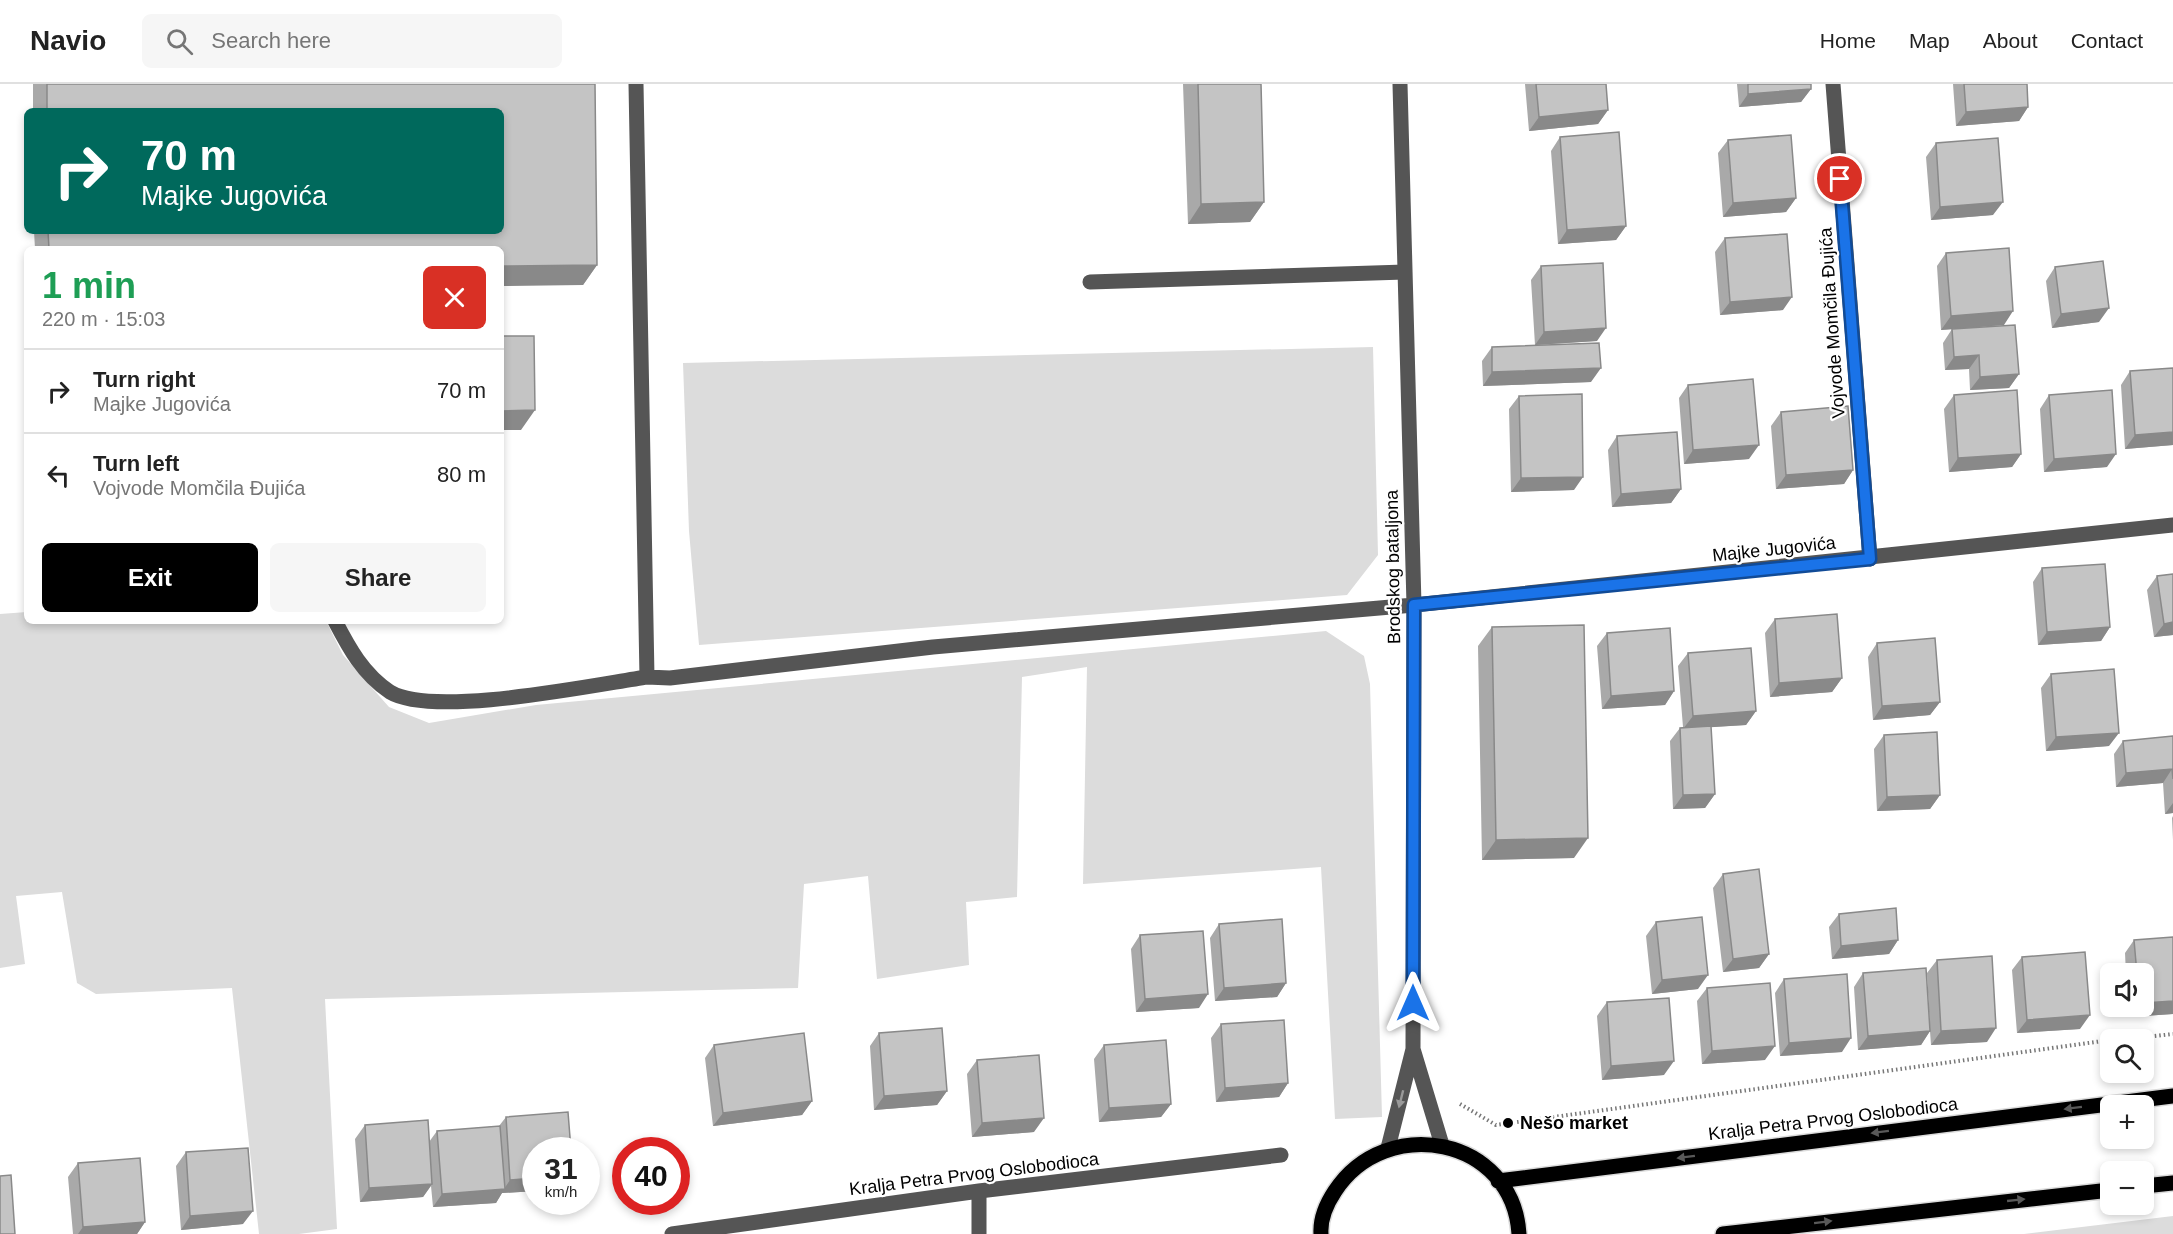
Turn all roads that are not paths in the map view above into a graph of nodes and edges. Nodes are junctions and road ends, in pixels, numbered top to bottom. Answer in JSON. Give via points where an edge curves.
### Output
{"nodes":[{"id":1,"x":636,"y":84,"type":"edge"},
{"id":2,"x":1400,"y":84,"type":"edge"},
{"id":3,"x":1833,"y":84,"type":"edge"},
{"id":4,"x":1405,"y":272,"type":"junction"},
{"id":5,"x":1090,"y":282,"type":"dead end"},
{"id":6,"x":2173,"y":525,"type":"edge"},
{"id":7,"x":1870,"y":559,"type":"junction"},
{"id":8,"x":1414,"y":605,"type":"junction"},
{"id":9,"x":337,"y":624,"type":"edge"},
{"id":10,"x":647,"y":677,"type":"junction"},
{"id":11,"x":1413,"y":1049,"type":"junction"},
{"id":12,"x":2173,"y":1096,"type":"edge"},
{"id":13,"x":1442,"y":1145,"type":"junction"},
{"id":14,"x":1388,"y":1148,"type":"junction"},
{"id":15,"x":1281,"y":1155,"type":"dead end"},
{"id":16,"x":1498,"y":1181,"type":"junction"},
{"id":17,"x":2173,"y":1183,"type":"edge"},
{"id":18,"x":2154,"y":1185,"type":"edge"},
{"id":19,"x":979,"y":1191,"type":"junction"},
{"id":20,"x":2100,"y":1191,"type":"edge"},
{"id":21,"x":1317,"y":1232,"type":"edge"},
{"id":22,"x":672,"y":1234,"type":"edge"},
{"id":23,"x":979,"y":1234,"type":"edge"},
{"id":24,"x":1519,"y":1234,"type":"edge"},
{"id":25,"x":1723,"y":1234,"type":"edge"}],
"edges":[{"from":1,"to":10,"type":"street"},
{"from":2,"to":4,"type":"street","name":"Brodskog bataljona"},
{"from":3,"to":7,"type":"street","name":"Vojvode Momčila Đujića"},
{"from":4,"to":5,"type":"street"},
{"from":4,"to":8,"type":"street","name":"Brodskog bataljona"},
{"from":6,"to":7,"type":"street","name":"Majke Jugovića"},
{"from":7,"to":8,"type":"street","name":"Majke Jugovića"},
{"from":8,"to":10,"type":"street","name":"Majke Jugovića","via":[[933,647],[670,678]]},
{"from":8,"to":11,"type":"street","name":"Brodskog bataljona"},
{"from":9,"to":10,"type":"street","name":"Majke Jugovića","via":[[357,662],[390,691],[406,699],[482,701]]},
{"from":11,"to":13,"type":"street","name":"Brodskog bataljona"},
{"from":11,"to":14,"type":"street","name":"Brodskog bataljona","one_way":true},
{"from":12,"to":16,"type":"main road","name":"Kralja Petra Prvog Oslobodioca","one_way":true},
{"from":13,"to":14,"type":"main road","via":[[1408,1143]]},
{"from":13,"to":16,"type":"main road","via":[[1479,1162]]},
{"from":14,"to":21,"type":"main road","via":[[1364,1160],[1344,1178],[1329,1201]]},
{"from":15,"to":19,"type":"street","name":"Kralja Petra Prvog Oslobodioca"},
{"from":16,"to":24,"type":"main road","via":[[1512,1204]]},
{"from":17,"to":18,"type":"main road"},
{"from":19,"to":22,"type":"street","name":"Kralja Petra Prvog Oslobodioca"},
{"from":19,"to":23,"type":"street"},
{"from":25,"to":20,"type":"main road","one_way":true}]}
